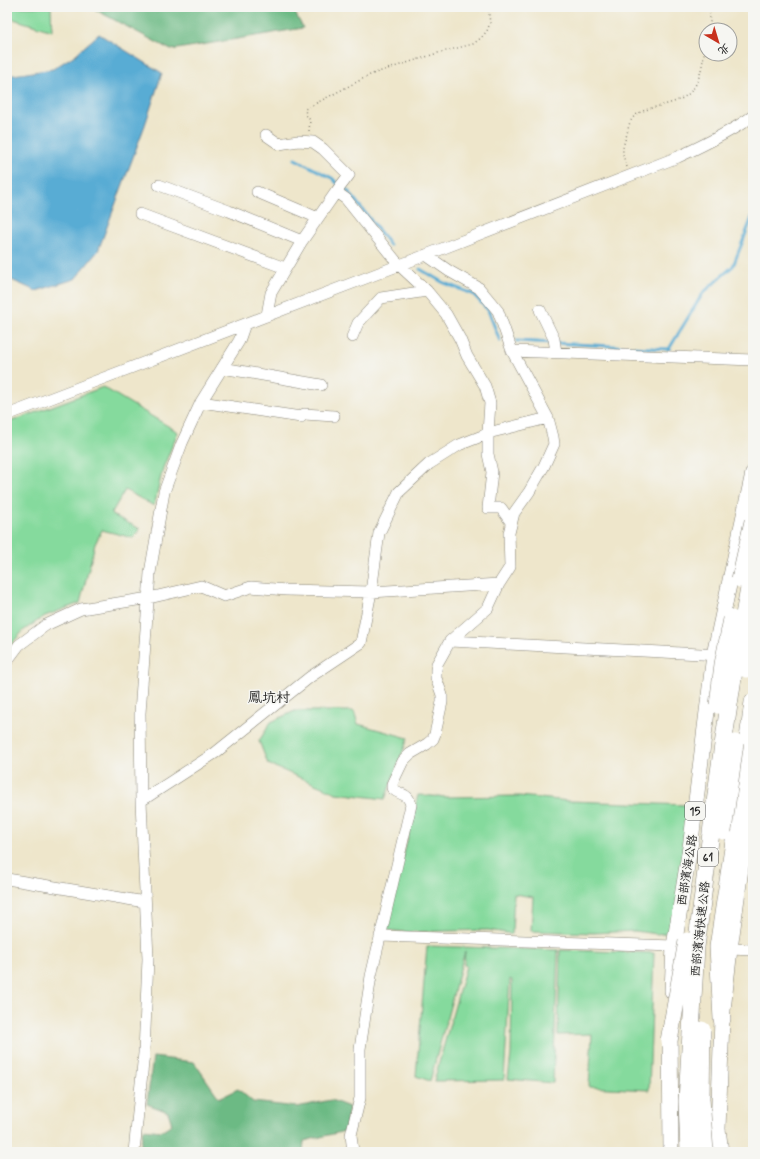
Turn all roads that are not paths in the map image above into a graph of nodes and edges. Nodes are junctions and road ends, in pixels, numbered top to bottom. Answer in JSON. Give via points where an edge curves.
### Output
{"nodes":[{"id":1,"x":753,"y":116,"type":"edge"},
{"id":2,"x":266,"y":135,"type":"dead end"},
{"id":3,"x":159,"y":185,"type":"dead end"},
{"id":4,"x":257,"y":192,"type":"dead end"},
{"id":5,"x":336,"y":192,"type":"junction"},
{"id":6,"x":140,"y":214,"type":"dead end"},
{"id":7,"x":318,"y":218,"type":"junction"},
{"id":8,"x":302,"y":241,"type":"junction"},
{"id":9,"x":426,"y":255,"type":"junction"},
{"id":10,"x":399,"y":265,"type":"junction"},
{"id":11,"x":285,"y":268,"type":"junction"},
{"id":12,"x":427,"y":291,"type":"junction"},
{"id":13,"x":540,"y":310,"type":"dead end"},
{"id":14,"x":267,"y":316,"type":"junction"},
{"id":15,"x":245,"y":324,"type":"junction"},
{"id":16,"x":352,"y":337,"type":"dead end"},
{"id":17,"x":512,"y":351,"type":"junction"},
{"id":18,"x":556,"y":352,"type":"junction"},
{"id":19,"x":753,"y":360,"type":"edge"},
{"id":20,"x":222,"y":368,"type":"junction"},
{"id":21,"x":321,"y":385,"type":"dead end"},
{"id":22,"x":201,"y":402,"type":"junction"},
{"id":23,"x":7,"y":415,"type":"edge"},
{"id":24,"x":334,"y":416,"type":"dead end"},
{"id":25,"x":548,"y":418,"type":"junction"},
{"id":26,"x":488,"y":433,"type":"junction"},
{"id":27,"x":753,"y":473,"type":"edge"},
{"id":28,"x":753,"y":521,"type":"edge"},
{"id":29,"x":511,"y":522,"type":"junction"},
{"id":30,"x":753,"y":565,"type":"edge"},
{"id":31,"x":499,"y":584,"type":"junction"},
{"id":32,"x":371,"y":592,"type":"junction"},
{"id":33,"x":149,"y":598,"type":"junction"},
{"id":34,"x":753,"y":637,"type":"edge"},
{"id":35,"x":450,"y":641,"type":"junction"},
{"id":36,"x":753,"y":654,"type":"edge"},
{"id":37,"x":714,"y":655,"type":"junction"},
{"id":38,"x":7,"y":661,"type":"edge"},
{"id":39,"x":753,"y":702,"type":"edge"},
{"id":40,"x":753,"y":781,"type":"edge"},
{"id":41,"x":141,"y":801,"type":"junction"},
{"id":42,"x":7,"y":880,"type":"edge"},
{"id":43,"x":145,"y":902,"type":"junction"},
{"id":44,"x":380,"y":936,"type":"junction"},
{"id":45,"x":674,"y":946,"type":"junction"},
{"id":46,"x":730,"y":949,"type":"junction"},
{"id":47,"x":753,"y":950,"type":"edge"},
{"id":48,"x":722,"y":1019,"type":"junction"},
{"id":49,"x":669,"y":1040,"type":"junction"},
{"id":50,"x":134,"y":1152,"type":"edge"},
{"id":51,"x":353,"y":1152,"type":"edge"},
{"id":52,"x":671,"y":1152,"type":"edge"},
{"id":53,"x":689,"y":1152,"type":"edge"},
{"id":54,"x":705,"y":1152,"type":"edge"},
{"id":55,"x":721,"y":1152,"type":"edge"}],
"edges":[{"from":1,"to":9,"type":"street","via":[[705,145],[678,157]]},
{"from":2,"to":5,"type":"street","via":[[279,144],[313,142],[323,148],[349,175]]},
{"from":3,"to":8,"type":"street"},
{"from":4,"to":7,"type":"street"},
{"from":5,"to":7,"type":"street"},
{"from":5,"to":10,"type":"street","via":[[346,199]]},
{"from":6,"to":11,"type":"street"},
{"from":7,"to":8,"type":"street"},
{"from":8,"to":11,"type":"street"},
{"from":9,"to":10,"type":"street"},
{"from":9,"to":17,"type":"street","via":[[479,288],[489,299],[498,311]]},
{"from":10,"to":12,"type":"street"},
{"from":10,"to":14,"type":"street"},
{"from":11,"to":14,"type":"street","via":[[271,293]]},
{"from":12,"to":16,"type":"street","via":[[381,298],[358,323]]},
{"from":12,"to":26,"type":"street","via":[[446,314],[485,386],[490,403]]},
{"from":13,"to":18,"type":"street","via":[[554,340]]},
{"from":14,"to":15,"type":"street"},
{"from":15,"to":20,"type":"street","via":[[239,341]]},
{"from":15,"to":23,"type":"street"},
{"from":17,"to":18,"type":"street"},
{"from":17,"to":25,"type":"street"},
{"from":18,"to":19,"type":"street"},
{"from":20,"to":21,"type":"street"},
{"from":20,"to":22,"type":"street"},
{"from":22,"to":24,"type":"street","via":[[301,417],[304,414]]},
{"from":22,"to":33,"type":"street","via":[[164,492],[150,574]]},
{"from":25,"to":26,"type":"street"},
{"from":25,"to":29,"type":"street","via":[[554,444]]},
{"from":26,"to":29,"type":"street","via":[[488,454],[492,472],[488,508],[502,508]]},
{"from":26,"to":32,"type":"street","via":[[459,445],[429,464],[399,492],[379,533]]},
{"from":27,"to":37,"type":"main road","name":"西部濱海公路","number":"15"},
{"from":28,"to":49,"type":"highway","bridge":true,"via":[[723,664],[694,894]]},
{"from":29,"to":31,"type":"street","via":[[510,567]]},
{"from":30,"to":53,"type":"highway","name":"西部濱海快速公路","number":"61","bridge":true,"via":[[720,764],[696,947],[687,1101]]},
{"from":31,"to":32,"type":"street"},
{"from":31,"to":35,"type":"street","via":[[488,608]]},
{"from":32,"to":33,"type":"street","via":[[251,587],[224,596],[201,586]]},
{"from":32,"to":41,"type":"street","via":[[361,643],[310,677],[215,753]]},
{"from":33,"to":38,"type":"street","via":[[81,610],[46,625],[19,645]]},
{"from":33,"to":41,"type":"street","via":[[140,713]]},
{"from":34,"to":54,"type":"highway","name":"西部濱海快速公路","number":"61","bridge":true,"via":[[743,684],[705,951],[701,1099]]},
{"from":35,"to":37,"type":"street"},
{"from":35,"to":44,"type":"street","via":[[437,664],[436,678],[442,702],[433,740],[405,758],[392,784],[392,788],[397,792],[409,797],[411,805]]},
{"from":36,"to":37,"type":"street"},
{"from":37,"to":45,"type":"main road","name":"西部濱海公路","number":"15","via":[[691,841]]},
{"from":39,"to":48,"type":"highway","via":[[718,947]]},
{"from":40,"to":46,"type":"main road"},
{"from":41,"to":43,"type":"street"},
{"from":42,"to":43,"type":"street"},
{"from":43,"to":50,"type":"street","via":[[148,959],[144,1053]]},
{"from":44,"to":45,"type":"street"},
{"from":44,"to":51,"type":"street","via":[[360,1048],[360,1098],[351,1135]]},
{"from":45,"to":49,"type":"main road","name":"西部濱海公路","number":"15"},
{"from":46,"to":47,"type":"street"},
{"from":46,"to":48,"type":"main road"},
{"from":48,"to":55,"type":"main road","via":[[718,1129]]},
{"from":49,"to":52,"type":"main road","name":"西部濱海公路","number":"15"}]}
